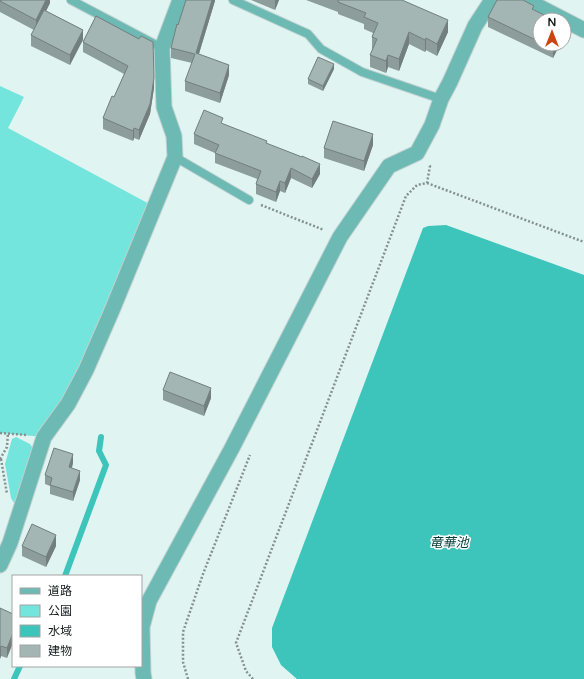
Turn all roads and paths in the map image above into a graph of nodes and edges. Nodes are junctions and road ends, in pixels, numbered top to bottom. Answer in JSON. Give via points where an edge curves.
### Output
{"nodes":[{"id":1,"x":71,"y":0,"type":"edge"},
{"id":2,"x":180,"y":0,"type":"edge"},
{"id":3,"x":233,"y":0,"type":"edge"},
{"id":4,"x":492,"y":0,"type":"edge"},
{"id":5,"x":526,"y":0,"type":"edge"},
{"id":6,"x":584,"y":30,"type":"edge"},
{"id":7,"x":162,"y":48,"type":"junction"},
{"id":8,"x":441,"y":99,"type":"junction"},
{"id":9,"x":411,"y":156,"type":"junction"},
{"id":10,"x":175,"y":157,"type":"junction"},
{"id":11,"x":427,"y":184,"type":"junction"},
{"id":12,"x":249,"y":200,"type":"joint"},
{"id":13,"x":340,"y":237,"type":"junction"},
{"id":14,"x":584,"y":242,"type":"edge"},
{"id":15,"x":0,"y":433,"type":"edge"},
{"id":16,"x":8,"y":433,"type":"junction"},
{"id":17,"x":44,"y":438,"type":"junction"},
{"id":18,"x":253,"y":448,"type":"dead end"},
{"id":19,"x":0,"y":459,"type":"edge"},
{"id":20,"x":18,"y":517,"type":"junction"},
{"id":21,"x":0,"y":565,"type":"edge"},
{"id":22,"x":144,"y":679,"type":"edge"},
{"id":23,"x":188,"y":679,"type":"edge"},
{"id":24,"x":253,"y":679,"type":"edge"}],
"edges":[{"from":1,"to":7,"type":"lane"},
{"from":2,"to":7,"type":"street"},
{"from":3,"to":8,"type":"lane","via":[[308,34],[321,49],[362,72]]},
{"from":4,"to":8,"type":"street","via":[[474,26]]},
{"from":5,"to":6,"type":"street"},
{"from":7,"to":10,"type":"street","via":[[164,107],[174,136]]},
{"from":8,"to":9,"type":"street","via":[[432,125],[417,153]]},
{"from":9,"to":11,"type":"path","via":[[430,166]]},
{"from":9,"to":13,"type":"street","via":[[389,166]]},
{"from":10,"to":12,"type":"lane"},
{"from":10,"to":17,"type":"street","via":[[86,370],[68,404]]},
{"from":11,"to":14,"type":"path"},
{"from":11,"to":24,"type":"path","via":[[417,185],[406,196],[236,643],[246,671]]},
{"from":12,"to":13,"type":"path"},
{"from":13,"to":22,"type":"street","via":[[232,448],[149,601],[142,628]]},
{"from":15,"to":16,"type":"path"},
{"from":16,"to":17,"type":"path"},
{"from":16,"to":19,"type":"path","via":[[7,447]]},
{"from":17,"to":20,"type":"street"},
{"from":18,"to":23,"type":"path","via":[[183,632],[183,662]]},
{"from":19,"to":20,"type":"path","via":[[11,510]]},
{"from":20,"to":21,"type":"street"}]}
